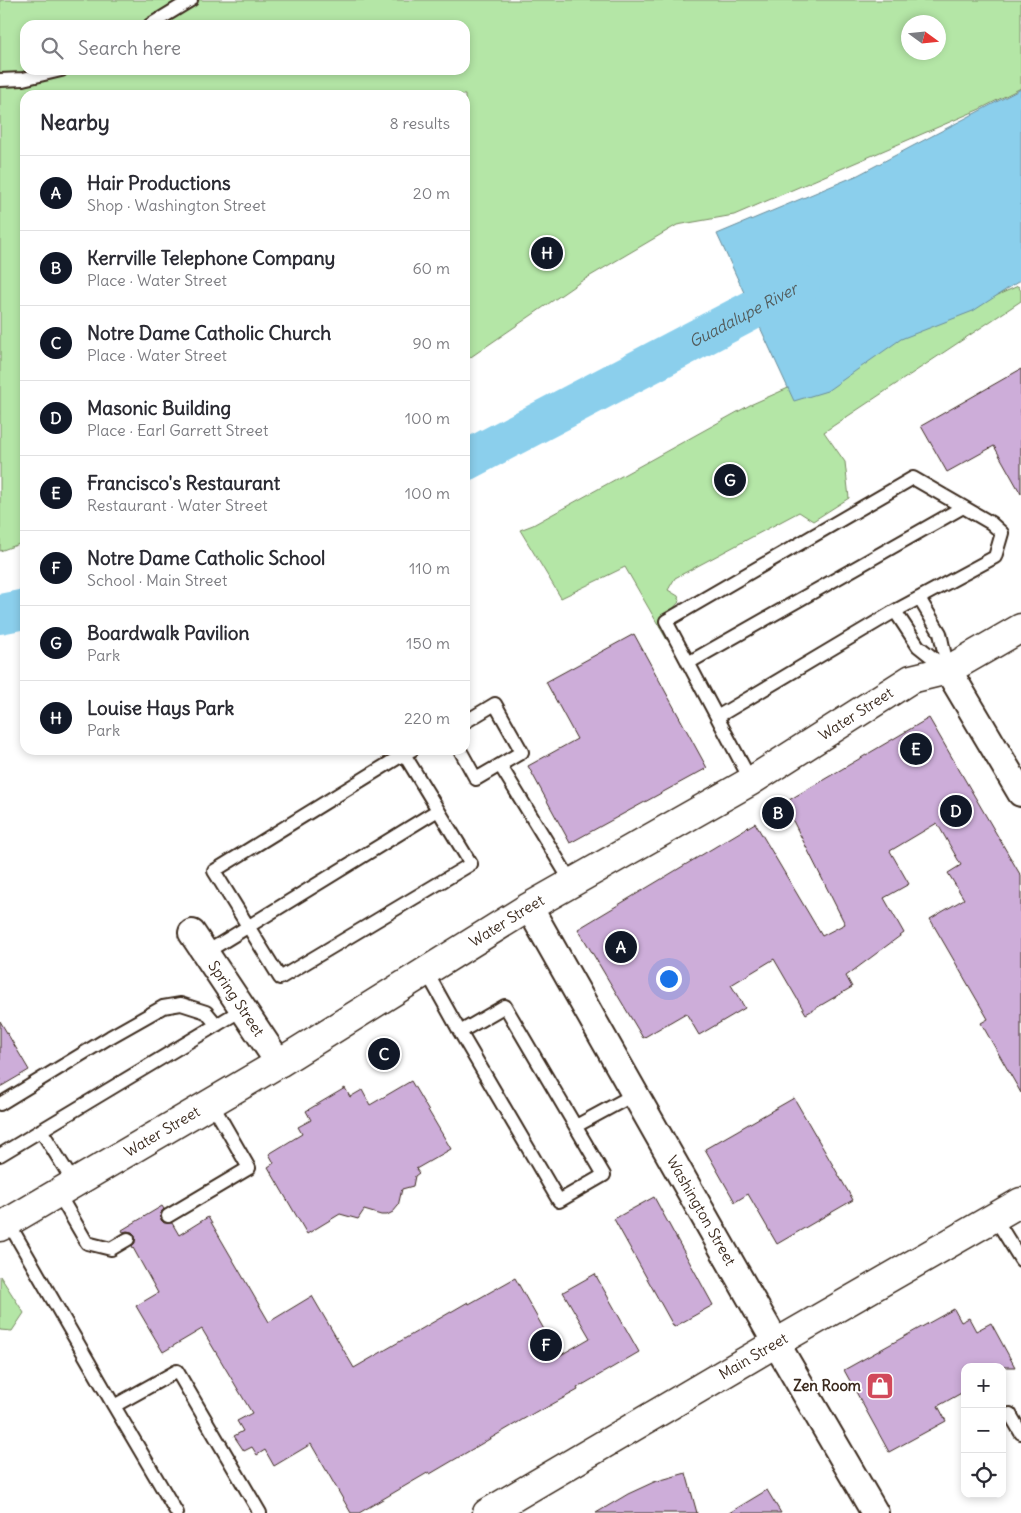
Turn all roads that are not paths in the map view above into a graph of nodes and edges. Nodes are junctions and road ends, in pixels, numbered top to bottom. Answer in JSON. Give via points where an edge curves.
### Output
{"nodes":[{"id":1,"x":191,"y":0,"type":"edge"},
{"id":2,"x":158,"y":20,"type":"edge"},
{"id":3,"x":40,"y":75,"type":"edge"},
{"id":4,"x":0,"y":80,"type":"edge"},
{"id":5,"x":963,"y":507,"type":"junction"},
{"id":6,"x":919,"y":598,"type":"junction"},
{"id":7,"x":895,"y":612,"type":"junction"},
{"id":8,"x":1021,"y":628,"type":"edge"},
{"id":9,"x":688,"y":662,"type":"junction"},
{"id":10,"x":948,"y":670,"type":"junction"},
{"id":11,"x":717,"y":717,"type":"junction"},
{"id":12,"x":470,"y":719,"type":"edge"},
{"id":13,"x":403,"y":755,"type":"edge"},
{"id":14,"x":410,"y":755,"type":"edge"},
{"id":15,"x":463,"y":755,"type":"edge"},
{"id":16,"x":500,"y":765,"type":"junction"},
{"id":17,"x":751,"y":782,"type":"junction"},
{"id":18,"x":1021,"y":793,"type":"edge"},
{"id":19,"x":438,"y":810,"type":"junction"},
{"id":20,"x":572,"y":883,"type":"junction"},
{"id":21,"x":529,"y":908,"type":"junction"},
{"id":22,"x":248,"y":927,"type":"junction"},
{"id":23,"x":199,"y":943,"type":"joint"},
{"id":24,"x":426,"y":972,"type":"junction"},
{"id":25,"x":243,"y":1009,"type":"junction"},
{"id":26,"x":217,"y":1025,"type":"junction"},
{"id":27,"x":460,"y":1032,"type":"junction"},
{"id":28,"x":279,"y":1063,"type":"junction"},
{"id":29,"x":635,"y":1094,"type":"junction"},
{"id":30,"x":212,"y":1102,"type":"junction"},
{"id":31,"x":0,"y":1104,"type":"edge"},
{"id":32,"x":576,"y":1126,"type":"junction"},
{"id":33,"x":41,"y":1130,"type":"junction"},
{"id":34,"x":0,"y":1155,"type":"edge"},
{"id":35,"x":66,"y":1188,"type":"junction"},
{"id":36,"x":1021,"y":1202,"type":"edge"},
{"id":37,"x":168,"y":1216,"type":"dead end"},
{"id":38,"x":995,"y":1218,"type":"junction"},
{"id":39,"x":4,"y":1225,"type":"edge"},
{"id":40,"x":128,"y":1239,"type":"dead end"},
{"id":41,"x":1021,"y":1260,"type":"edge"},
{"id":42,"x":776,"y":1343,"type":"junction"},
{"id":43,"x":114,"y":1406,"type":"junction"},
{"id":44,"x":1010,"y":1414,"type":"dead end"},
{"id":45,"x":1021,"y":1433,"type":"edge"},
{"id":46,"x":177,"y":1513,"type":"edge"},
{"id":47,"x":260,"y":1513,"type":"edge"},
{"id":48,"x":487,"y":1513,"type":"edge"},
{"id":49,"x":875,"y":1513,"type":"edge"}],
"edges":[{"from":1,"to":2,"type":"lane"},
{"from":3,"to":4,"type":"lane"},
{"from":5,"to":6,"type":"lane","via":[[1002,533],[995,557]]},
{"from":5,"to":9,"type":"lane"},
{"from":5,"to":9,"type":"lane","via":[[913,478],[666,620]]},
{"from":6,"to":7,"type":"lane"},
{"from":6,"to":10,"type":"lane","via":[[940,633]]},
{"from":7,"to":10,"type":"lane","via":[[918,646]]},
{"from":7,"to":11,"type":"lane"},
{"from":8,"to":10,"type":"street","name":"Water Street"},
{"from":9,"to":11,"type":"lane"},
{"from":10,"to":17,"type":"street","name":"Water Street","via":[[911,679]]},
{"from":10,"to":18,"type":"street"},
{"from":11,"to":17,"type":"lane"},
{"from":12,"to":16,"type":"lane","via":[[495,704],[522,752]]},
{"from":13,"to":22,"type":"lane","via":[[214,871]]},
{"from":14,"to":19,"type":"lane"},
{"from":15,"to":16,"type":"lane","via":[[476,779]]},
{"from":16,"to":20,"type":"lane"},
{"from":17,"to":20,"type":"street","name":"Water Street"},
{"from":19,"to":22,"type":"lane"},
{"from":19,"to":22,"type":"lane","via":[[471,864],[280,978]]},
{"from":20,"to":21,"type":"street","name":"Water Street"},
{"from":21,"to":24,"type":"street","name":"Water Street"},
{"from":21,"to":29,"type":"street","name":"Washington Street"},
{"from":22,"to":23,"type":"lane"},
{"from":23,"to":25,"type":"street","name":"Spring Street"},
{"from":24,"to":27,"type":"lane"},
{"from":24,"to":28,"type":"street","name":"Water Street"},
{"from":25,"to":26,"type":"lane"},
{"from":25,"to":28,"type":"street","name":"Spring Street"},
{"from":26,"to":31,"type":"lane","via":[[206,1012],[181,1004],[164,1007]]},
{"from":26,"to":33,"type":"lane"},
{"from":27,"to":32,"type":"lane","via":[[505,1006]]},
{"from":27,"to":32,"type":"lane","via":[[559,1201],[604,1175]]},
{"from":28,"to":30,"type":"street","name":"Water Street"},
{"from":29,"to":32,"type":"lane"},
{"from":29,"to":42,"type":"street","name":"Washington Street"},
{"from":30,"to":35,"type":"street","name":"Water Street"},
{"from":30,"to":37,"type":"lane","via":[[249,1168]]},
{"from":33,"to":34,"type":"lane"},
{"from":33,"to":35,"type":"lane"},
{"from":35,"to":39,"type":"street","name":"Water Street"},
{"from":35,"to":40,"type":"lane","via":[[87,1243],[111,1249]]},
{"from":36,"to":38,"type":"street","name":"Main Street"},
{"from":38,"to":41,"type":"lane"},
{"from":38,"to":42,"type":"street","name":"Main Street"},
{"from":39,"to":43,"type":"lane"},
{"from":42,"to":48,"type":"street","name":"Main Street"},
{"from":42,"to":49,"type":"street","name":"Washington Street"},
{"from":43,"to":46,"type":"lane"},
{"from":43,"to":47,"type":"lane","via":[[177,1371]]},
{"from":44,"to":45,"type":"lane"}]}
